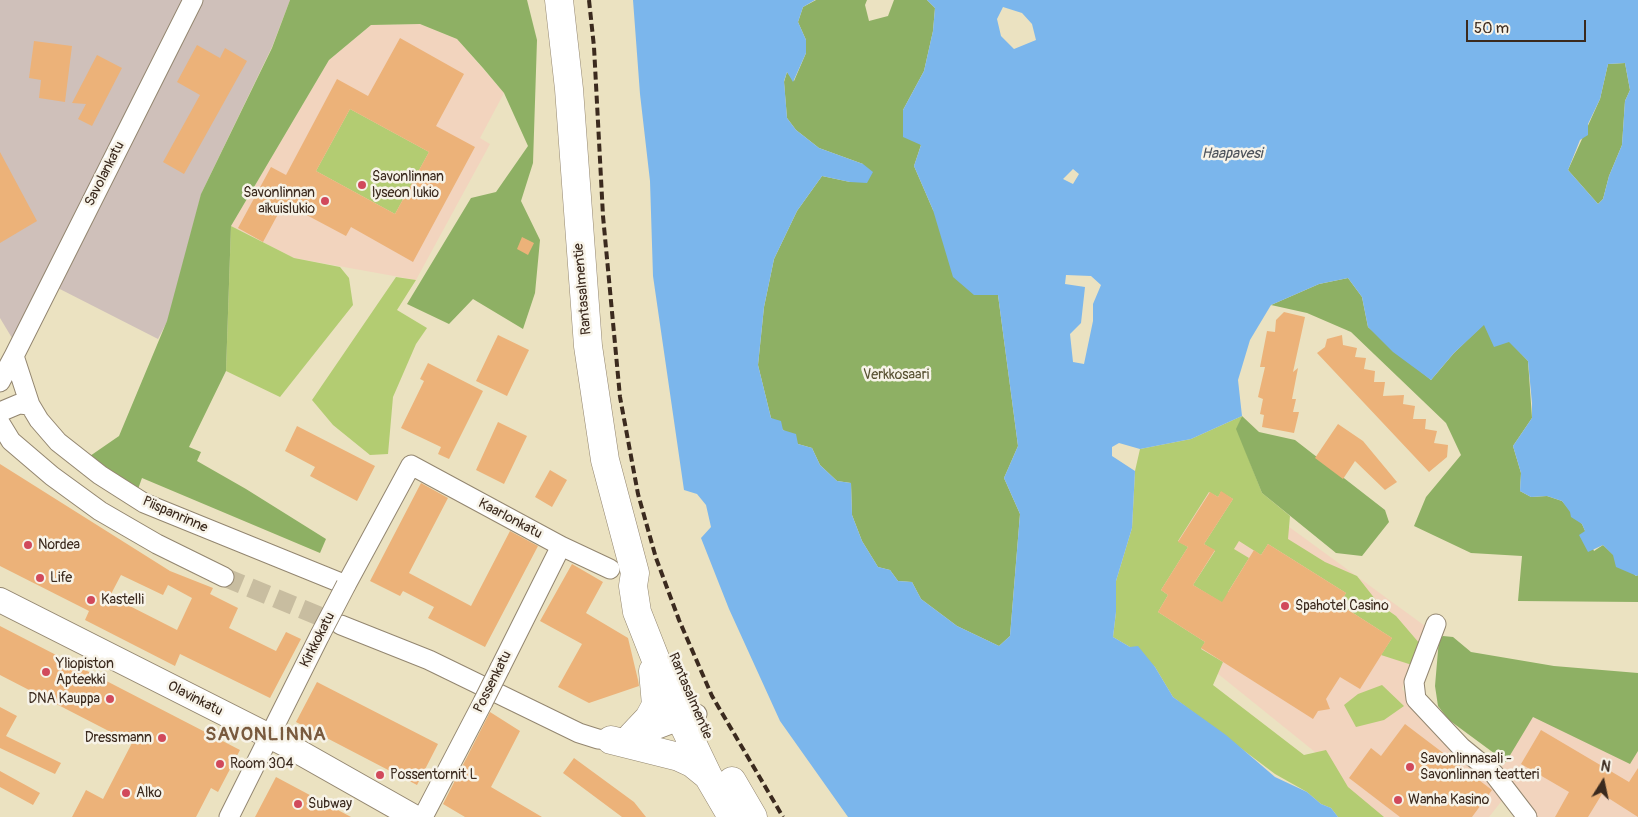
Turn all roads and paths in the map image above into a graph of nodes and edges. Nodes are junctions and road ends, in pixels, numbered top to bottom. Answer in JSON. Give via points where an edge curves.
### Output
{"nodes":[{"id":1,"x":193,"y":0,"type":"edge"},
{"id":2,"x":559,"y":0,"type":"edge"},
{"id":3,"x":16,"y":352,"type":"junction"},
{"id":4,"x":0,"y":382,"type":"edge"},
{"id":5,"x":30,"y":405,"type":"junction"},
{"id":6,"x":0,"y":412,"type":"edge"},
{"id":7,"x":0,"y":423,"type":"edge"},
{"id":8,"x":411,"y":465,"type":"joint"},
{"id":9,"x":561,"y":546,"type":"junction"},
{"id":10,"x":625,"y":568,"type":"junction"},
{"id":11,"x":224,"y":577,"type":"tunnel mouth"},
{"id":12,"x":346,"y":585,"type":"junction"},
{"id":13,"x":0,"y":600,"type":"edge"},
{"id":14,"x":1436,"y":624,"type":"dead end"},
{"id":15,"x":341,"y":625,"type":"tunnel mouth"},
{"id":16,"x":651,"y":650,"type":"junction"},
{"id":17,"x":689,"y":718,"type":"junction"},
{"id":18,"x":269,"y":736,"type":"junction"},
{"id":19,"x":621,"y":738,"type":"junction"},
{"id":20,"x":708,"y":776,"type":"junction"},
{"id":21,"x":228,"y":817,"type":"edge"},
{"id":22,"x":414,"y":817,"type":"edge"},
{"id":23,"x":423,"y":817,"type":"edge"},
{"id":24,"x":732,"y":817,"type":"edge"},
{"id":25,"x":753,"y":817,"type":"edge"},
{"id":26,"x":1527,"y":817,"type":"edge"}],
"edges":[{"from":1,"to":3,"type":"street","name":"Savolankatu"},
{"from":2,"to":10,"type":"highway","name":"Rantasalmentie","via":[[569,88],[588,346]]},
{"from":3,"to":4,"type":"street","name":"Savolankatu"},
{"from":3,"to":5,"type":"street","name":"Piispanrinne"},
{"from":5,"to":6,"type":"street","via":[[18,404]]},
{"from":5,"to":12,"type":"street","name":"Piispanrinne","via":[[58,442],[100,475],[144,503]]},
{"from":7,"to":11,"type":"street","via":[[11,441],[100,511]]},
{"from":8,"to":9,"type":"street","name":"Kaarlonkatu"},
{"from":8,"to":12,"type":"street","name":"Kirkkokatu"},
{"from":9,"to":10,"type":"street","name":"Kaarlonkatu"},
{"from":9,"to":23,"type":"street","name":"Possenkatu","bridge":true},
{"from":10,"to":16,"type":"highway","name":"Rantasalmentie"},
{"from":10,"to":17,"type":"highway","name":"Rantasalmentie","via":[[647,584]]},
{"from":12,"to":18,"type":"street","name":"Kirkkokatu","bridge":true},
{"from":13,"to":18,"type":"main road","name":"Olavinkatu"},
{"from":14,"to":26,"type":"street","via":[[1414,682],[1416,699],[1461,746],[1494,774]]},
{"from":15,"to":19,"type":"street","via":[[466,676],[579,733]]},
{"from":16,"to":17,"type":"highway","name":"Rantasalmentie"},
{"from":16,"to":19,"type":"highway","via":[[656,704],[649,718]]},
{"from":17,"to":19,"type":"street"},
{"from":17,"to":20,"type":"highway","name":"Rantasalmentie"},
{"from":17,"to":25,"type":"highway","name":"Rantasalmentie"},
{"from":18,"to":21,"type":"street","name":"Kirkkokatu"},
{"from":18,"to":22,"type":"main road","name":"Olavinkatu"},
{"from":19,"to":20,"type":"highway","via":[[679,757]]},
{"from":20,"to":24,"type":"highway","name":"Rantasalmentie"}]}
